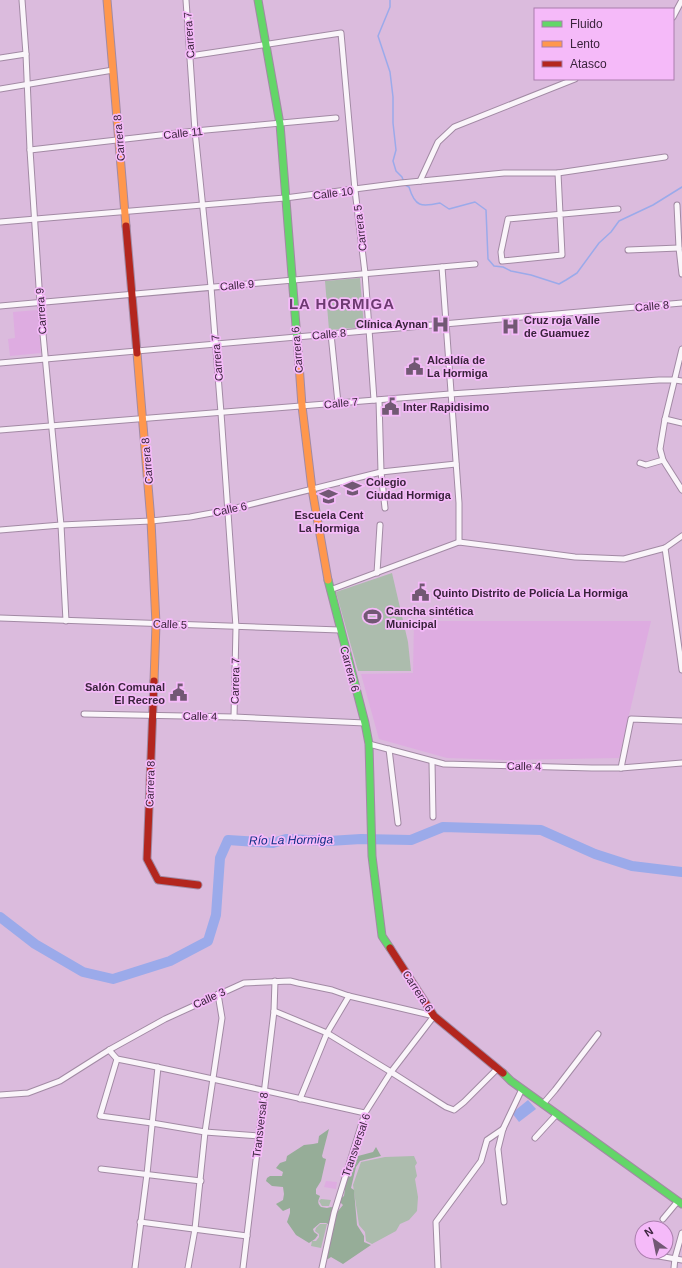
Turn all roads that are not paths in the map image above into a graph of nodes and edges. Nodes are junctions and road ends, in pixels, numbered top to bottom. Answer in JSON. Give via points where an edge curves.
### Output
{"nodes":[{"id":1,"x":22,"y":0,"type":"edge"},
{"id":2,"x":108,"y":0,"type":"edge"},
{"id":3,"x":186,"y":0,"type":"edge"},
{"id":4,"x":258,"y":0,"type":"edge"},
{"id":5,"x":682,"y":0,"type":"edge"},
{"id":6,"x":674,"y":15,"type":"edge"},
{"id":7,"x":266,"y":44,"type":"junction"},
{"id":8,"x":26,"y":54,"type":"junction"},
{"id":9,"x":190,"y":56,"type":"junction"},
{"id":10,"x":0,"y":58,"type":"edge"},
{"id":11,"x":113,"y":70,"type":"junction"},
{"id":12,"x":572,"y":80,"type":"edge"},
{"id":13,"x":27,"y":85,"type":"junction"},
{"id":14,"x":0,"y":89,"type":"edge"},
{"id":15,"x":336,"y":118,"type":"dead end"},
{"id":16,"x":280,"y":124,"type":"junction"},
{"id":17,"x":195,"y":131,"type":"junction"},
{"id":18,"x":119,"y":140,"type":"junction"},
{"id":19,"x":30,"y":150,"type":"junction"},
{"id":20,"x":665,"y":157,"type":"dead end"},
{"id":21,"x":558,"y":173,"type":"junction"},
{"id":22,"x":420,"y":181,"type":"junction"},
{"id":23,"x":355,"y":190,"type":"junction"},
{"id":24,"x":285,"y":198,"type":"junction"},
{"id":25,"x":202,"y":205,"type":"junction"},
{"id":26,"x":677,"y":205,"type":"dead end"},
{"id":27,"x":618,"y":209,"type":"dead end"},
{"id":28,"x":125,"y":212,"type":"junction"},
{"id":29,"x":560,"y":214,"type":"junction"},
{"id":30,"x":35,"y":219,"type":"junction"},
{"id":31,"x":0,"y":222,"type":"edge"},
{"id":32,"x":679,"y":248,"type":"junction"},
{"id":33,"x":628,"y":250,"type":"dead end"},
{"id":34,"x":475,"y":264,"type":"dead end"},
{"id":35,"x":442,"y":267,"type":"junction"},
{"id":36,"x":365,"y":274,"type":"junction"},
{"id":37,"x":682,"y":274,"type":"edge"},
{"id":38,"x":291,"y":280,"type":"junction"},
{"id":39,"x":211,"y":287,"type":"junction"},
{"id":40,"x":132,"y":294,"type":"junction"},
{"id":41,"x":40,"y":302,"type":"junction"},
{"id":42,"x":682,"y":303,"type":"edge"},
{"id":43,"x":0,"y":306,"type":"edge"},
{"id":44,"x":445,"y":324,"type":"junction"},
{"id":45,"x":370,"y":330,"type":"junction"},
{"id":46,"x":330,"y":334,"type":"junction"},
{"id":47,"x":296,"y":337,"type":"junction"},
{"id":48,"x":216,"y":344,"type":"junction"},
{"id":49,"x":682,"y":349,"type":"edge"},
{"id":50,"x":137,"y":351,"type":"junction"},
{"id":51,"x":45,"y":359,"type":"junction"},
{"id":52,"x":0,"y":363,"type":"edge"},
{"id":53,"x":675,"y":380,"type":"junction"},
{"id":54,"x":682,"y":381,"type":"edge"},
{"id":55,"x":450,"y":394,"type":"junction"},
{"id":56,"x":377,"y":400,"type":"junction"},
{"id":57,"x":338,"y":403,"type":"junction"},
{"id":58,"x":302,"y":406,"type":"junction"},
{"id":59,"x":221,"y":413,"type":"junction"},
{"id":60,"x":143,"y":419,"type":"junction"},
{"id":61,"x":665,"y":419,"type":"junction"},
{"id":62,"x":682,"y":423,"type":"edge"},
{"id":63,"x":51,"y":426,"type":"junction"},
{"id":64,"x":0,"y":430,"type":"edge"},
{"id":65,"x":663,"y":460,"type":"junction"},
{"id":66,"x":640,"y":463,"type":"dead end"},
{"id":67,"x":456,"y":464,"type":"junction"},
{"id":68,"x":381,"y":472,"type":"junction"},
{"id":69,"x":312,"y":489,"type":"junction"},
{"id":70,"x":682,"y":490,"type":"edge"},
{"id":71,"x":385,"y":508,"type":"dead end"},
{"id":72,"x":228,"y":510,"type":"junction"},
{"id":73,"x":151,"y":521,"type":"junction"},
{"id":74,"x":61,"y":525,"type":"junction"},
{"id":75,"x":380,"y":525,"type":"dead end"},
{"id":76,"x":0,"y":530,"type":"edge"},
{"id":77,"x":682,"y":536,"type":"edge"},
{"id":78,"x":459,"y":542,"type":"junction"},
{"id":79,"x":665,"y":548,"type":"junction"},
{"id":80,"x":378,"y":573,"type":"junction"},
{"id":81,"x":330,"y":590,"type":"junction"},
{"id":82,"x":0,"y":618,"type":"edge"},
{"id":83,"x":66,"y":621,"type":"junction"},
{"id":84,"x":156,"y":624,"type":"junction"},
{"id":85,"x":236,"y":627,"type":"junction"},
{"id":86,"x":340,"y":630,"type":"junction"},
{"id":87,"x":682,"y":670,"type":"edge"},
{"id":88,"x":84,"y":714,"type":"dead end"},
{"id":89,"x":153,"y":715,"type":"junction"},
{"id":90,"x":234,"y":717,"type":"junction"},
{"id":91,"x":682,"y":721,"type":"edge"},
{"id":92,"x":365,"y":723,"type":"junction"},
{"id":93,"x":369,"y":744,"type":"junction"},
{"id":94,"x":389,"y":749,"type":"junction"},
{"id":95,"x":432,"y":762,"type":"junction"},
{"id":96,"x":682,"y":763,"type":"edge"},
{"id":97,"x":621,"y":768,"type":"junction"},
{"id":98,"x":433,"y":817,"type":"dead end"},
{"id":99,"x":398,"y":823,"type":"dead end"},
{"id":100,"x":198,"y":885,"type":"dead end"},
{"id":101,"x":274,"y":981,"type":"junction"},
{"id":102,"x":218,"y":994,"type":"junction"},
{"id":103,"x":349,"y":996,"type":"junction"},
{"id":104,"x":274,"y":1011,"type":"junction"},
{"id":105,"x":434,"y":1016,"type":"junction"},
{"id":106,"x":327,"y":1033,"type":"junction"},
{"id":107,"x":598,"y":1034,"type":"dead end"},
{"id":108,"x":109,"y":1050,"type":"junction"},
{"id":109,"x":117,"y":1059,"type":"junction"},
{"id":110,"x":158,"y":1067,"type":"junction"},
{"id":111,"x":498,"y":1068,"type":"junction"},
{"id":112,"x":391,"y":1072,"type":"junction"},
{"id":113,"x":212,"y":1079,"type":"junction"},
{"id":114,"x":522,"y":1089,"type":"junction"},
{"id":115,"x":264,"y":1091,"type":"junction"},
{"id":116,"x":0,"y":1095,"type":"edge"},
{"id":117,"x":300,"y":1099,"type":"junction"},
{"id":118,"x":543,"y":1104,"type":"junction"},
{"id":119,"x":365,"y":1113,"type":"junction"},
{"id":120,"x":557,"y":1114,"type":"junction"},
{"id":121,"x":152,"y":1123,"type":"junction"},
{"id":122,"x":503,"y":1129,"type":"junction"},
{"id":123,"x":205,"y":1132,"type":"junction"},
{"id":124,"x":258,"y":1136,"type":"junction"},
{"id":125,"x":535,"y":1138,"type":"dead end"},
{"id":126,"x":101,"y":1169,"type":"dead end"},
{"id":127,"x":147,"y":1174,"type":"junction"},
{"id":128,"x":201,"y":1181,"type":"junction"},
{"id":129,"x":504,"y":1202,"type":"dead end"},
{"id":130,"x":680,"y":1202,"type":"edge"},
{"id":131,"x":664,"y":1219,"type":"dead end"},
{"id":132,"x":140,"y":1222,"type":"junction"},
{"id":133,"x":195,"y":1229,"type":"junction"},
{"id":134,"x":682,"y":1233,"type":"edge"},
{"id":135,"x":247,"y":1236,"type":"junction"},
{"id":136,"x":675,"y":1258,"type":"junction"},
{"id":137,"x":682,"y":1260,"type":"edge"},
{"id":138,"x":135,"y":1268,"type":"edge"},
{"id":139,"x":188,"y":1268,"type":"edge"},
{"id":140,"x":243,"y":1268,"type":"edge"},
{"id":141,"x":322,"y":1268,"type":"edge"},
{"id":142,"x":438,"y":1268,"type":"edge"},
{"id":143,"x":674,"y":1268,"type":"edge"}],
"edges":[{"from":1,"to":8,"type":"street","name":"Carrera 9"},
{"from":2,"to":11,"type":"main road","name":"Carrera 8"},
{"from":3,"to":9,"type":"street","name":"Carrera 7"},
{"from":4,"to":7,"type":"main road","name":"Carrera 6"},
{"from":5,"to":6,"type":"street"},
{"from":7,"to":9,"type":"street"},
{"from":7,"to":16,"type":"main road","name":"Carrera 6"},
{"from":7,"to":23,"type":"street","name":"Carrera 5","via":[[342,33]]},
{"from":8,"to":10,"type":"street"},
{"from":8,"to":13,"type":"street","name":"Carrera 9"},
{"from":9,"to":17,"type":"street","name":"Carrera 7"},
{"from":11,"to":13,"type":"street"},
{"from":11,"to":18,"type":"main road","name":"Carrera 8"},
{"from":12,"to":22,"type":"street","via":[[454,127],[438,142]]},
{"from":13,"to":14,"type":"street"},
{"from":13,"to":19,"type":"street","name":"Carrera 9"},
{"from":15,"to":16,"type":"street","name":"Calle 11"},
{"from":16,"to":17,"type":"street","name":"Calle 11"},
{"from":16,"to":24,"type":"main road","name":"Carrera 6"},
{"from":17,"to":18,"type":"street","name":"Calle 11"},
{"from":17,"to":25,"type":"street","name":"Carrera 7"},
{"from":18,"to":19,"type":"street","name":"Calle 11"},
{"from":18,"to":28,"type":"main road","name":"Carrera 8"},
{"from":19,"to":30,"type":"street","name":"Carrera 9"},
{"from":20,"to":21,"type":"street","name":"Calle 10"},
{"from":21,"to":22,"type":"street","name":"Calle 10","via":[[504,173]]},
{"from":21,"to":29,"type":"street"},
{"from":22,"to":23,"type":"street","name":"Calle 10"},
{"from":23,"to":24,"type":"street","name":"Calle 10"},
{"from":23,"to":36,"type":"street","name":"Carrera 5"},
{"from":24,"to":25,"type":"street","name":"Calle 10"},
{"from":24,"to":38,"type":"main road","name":"Carrera 6"},
{"from":25,"to":28,"type":"street","name":"Calle 10"},
{"from":25,"to":39,"type":"street","name":"Carrera 7"},
{"from":26,"to":32,"type":"street"},
{"from":27,"to":29,"type":"street"},
{"from":28,"to":30,"type":"street","name":"Calle 10"},
{"from":28,"to":40,"type":"main road","name":"Carrera 8"},
{"from":29,"to":29,"type":"street","via":[[508,219],[501,252],[502,261],[562,255]]},
{"from":30,"to":31,"type":"street","name":"Calle 10"},
{"from":30,"to":41,"type":"street","name":"Carrera 9"},
{"from":32,"to":33,"type":"street"},
{"from":32,"to":37,"type":"street"},
{"from":34,"to":35,"type":"street","name":"Calle 9"},
{"from":35,"to":36,"type":"street","name":"Calle 9"},
{"from":35,"to":44,"type":"street"},
{"from":36,"to":38,"type":"street","name":"Calle 9"},
{"from":36,"to":45,"type":"street","name":"Carrera 5"},
{"from":38,"to":39,"type":"street","name":"Calle 9"},
{"from":38,"to":47,"type":"main road","name":"Carrera 6"},
{"from":39,"to":40,"type":"street","name":"Calle 9"},
{"from":39,"to":48,"type":"street","name":"Carrera 7"},
{"from":40,"to":41,"type":"street","name":"Calle 9"},
{"from":40,"to":50,"type":"main road","name":"Carrera 8"},
{"from":41,"to":43,"type":"street","name":"Calle 9"},
{"from":41,"to":51,"type":"street","name":"Carrera 9"},
{"from":42,"to":44,"type":"street","name":"Calle 8"},
{"from":44,"to":45,"type":"street","name":"Calle 8"},
{"from":44,"to":55,"type":"street"},
{"from":45,"to":46,"type":"street","name":"Calle 8"},
{"from":45,"to":56,"type":"street","name":"Carrera 5"},
{"from":46,"to":47,"type":"street","name":"Calle 8"},
{"from":46,"to":57,"type":"street"},
{"from":47,"to":48,"type":"street","name":"Calle 8"},
{"from":47,"to":58,"type":"main road","name":"Carrera 6"},
{"from":48,"to":50,"type":"street","name":"Calle 8"},
{"from":48,"to":59,"type":"street","name":"Carrera 7"},
{"from":49,"to":53,"type":"street"},
{"from":50,"to":51,"type":"street","name":"Calle 8"},
{"from":50,"to":60,"type":"main road","name":"Carrera 8"},
{"from":51,"to":52,"type":"street","name":"Calle 8"},
{"from":51,"to":63,"type":"street","name":"Carrera 9"},
{"from":53,"to":54,"type":"street","name":"Calle 7"},
{"from":53,"to":55,"type":"street","name":"Calle 7"},
{"from":53,"to":61,"type":"street"},
{"from":55,"to":56,"type":"street","name":"Calle 7"},
{"from":55,"to":67,"type":"street"},
{"from":56,"to":57,"type":"street","name":"Calle 7"},
{"from":56,"to":68,"type":"street","name":"Carrera 5"},
{"from":57,"to":58,"type":"street","name":"Calle 7"},
{"from":58,"to":59,"type":"street","name":"Calle 7"},
{"from":58,"to":69,"type":"main road","name":"Carrera 6"},
{"from":59,"to":60,"type":"street","name":"Calle 7"},
{"from":59,"to":72,"type":"street","name":"Carrera 7"},
{"from":60,"to":63,"type":"street","name":"Calle 7"},
{"from":60,"to":73,"type":"main road","name":"Carrera 8"},
{"from":61,"to":62,"type":"street"},
{"from":61,"to":65,"type":"street","via":[[660,449]]},
{"from":63,"to":64,"type":"street","name":"Calle 7"},
{"from":63,"to":74,"type":"street","name":"Carrera 9"},
{"from":65,"to":66,"type":"street","via":[[646,465]]},
{"from":65,"to":70,"type":"street"},
{"from":67,"to":68,"type":"street","name":"Calle 6"},
{"from":67,"to":78,"type":"street"},
{"from":68,"to":69,"type":"street","name":"Calle 6"},
{"from":68,"to":71,"type":"street","name":"Carrera 5"},
{"from":69,"to":72,"type":"street","name":"Calle 6"},
{"from":69,"to":81,"type":"main road","name":"Carrera 6"},
{"from":72,"to":73,"type":"street","name":"Calle 6"},
{"from":72,"to":85,"type":"street","name":"Carrera 7"},
{"from":73,"to":74,"type":"street","name":"Calle 6"},
{"from":73,"to":84,"type":"main road","name":"Carrera 8"},
{"from":74,"to":76,"type":"street","name":"Calle 6"},
{"from":74,"to":83,"type":"street","name":"Carrera 9"},
{"from":75,"to":80,"type":"street"},
{"from":77,"to":79,"type":"street"},
{"from":78,"to":79,"type":"street","via":[[575,557],[624,559]]},
{"from":78,"to":80,"type":"street"},
{"from":79,"to":87,"type":"street"},
{"from":80,"to":81,"type":"street"},
{"from":81,"to":86,"type":"main road","name":"Carrera 6"},
{"from":82,"to":83,"type":"street","name":"Calle 5"},
{"from":83,"to":84,"type":"street","name":"Calle 5"},
{"from":84,"to":85,"type":"street","name":"Calle 5"},
{"from":84,"to":89,"type":"main road","name":"Carrera 8"},
{"from":85,"to":86,"type":"street","name":"Calle 5"},
{"from":85,"to":90,"type":"street","name":"Carrera 7"},
{"from":86,"to":92,"type":"main road","name":"Carrera 6"},
{"from":88,"to":89,"type":"street","name":"Calle 4"},
{"from":89,"to":90,"type":"street","name":"Calle 4"},
{"from":89,"to":100,"type":"main road","name":"Carrera 8","via":[[147,859],[158,880]]},
{"from":90,"to":92,"type":"street","name":"Calle 4"},
{"from":91,"to":97,"type":"street","via":[[631,719]]},
{"from":92,"to":93,"type":"main road","name":"Carrera 6"},
{"from":93,"to":94,"type":"street","name":"Calle 4"},
{"from":93,"to":105,"type":"main road","name":"Carrera 6","via":[[372,856],[382,936]]},
{"from":94,"to":95,"type":"street","name":"Calle 4"},
{"from":94,"to":99,"type":"street"},
{"from":95,"to":97,"type":"street","name":"Calle 4"},
{"from":95,"to":98,"type":"street"},
{"from":96,"to":97,"type":"street","name":"Calle 4"},
{"from":101,"to":102,"type":"street","name":"Calle 3","via":[[244,982]]},
{"from":101,"to":103,"type":"street","name":"Calle 3","via":[[298,983]]},
{"from":101,"to":104,"type":"street","name":"Transversal 8"},
{"from":102,"to":108,"type":"street","name":"Calle 3"},
{"from":102,"to":113,"type":"street","via":[[222,1018]]},
{"from":103,"to":105,"type":"street","name":"Calle 3"},
{"from":103,"to":106,"type":"street"},
{"from":104,"to":106,"type":"street"},
{"from":104,"to":115,"type":"street","name":"Transversal 8"},
{"from":105,"to":111,"type":"main road","name":"Carrera 6"},
{"from":105,"to":112,"type":"street","name":"Transversal 6"},
{"from":106,"to":112,"type":"street"},
{"from":106,"to":117,"type":"street"},
{"from":107,"to":118,"type":"street"},
{"from":108,"to":109,"type":"street"},
{"from":108,"to":116,"type":"street","name":"Calle 3","via":[[60,1081],[28,1092]]},
{"from":109,"to":110,"type":"street"},
{"from":109,"to":121,"type":"street","via":[[100,1116]]},
{"from":110,"to":113,"type":"street"},
{"from":110,"to":121,"type":"street"},
{"from":111,"to":112,"type":"street","via":[[454,1110]]},
{"from":111,"to":114,"type":"main road","name":"Carrera 6"},
{"from":112,"to":119,"type":"street","name":"Transversal 6"},
{"from":113,"to":115,"type":"street"},
{"from":113,"to":123,"type":"street"},
{"from":114,"to":118,"type":"main road","name":"Carrera 6"},
{"from":114,"to":122,"type":"street"},
{"from":115,"to":117,"type":"street"},
{"from":115,"to":124,"type":"street","name":"Transversal 8"},
{"from":117,"to":119,"type":"street"},
{"from":118,"to":120,"type":"main road","name":"Carrera 6"},
{"from":119,"to":141,"type":"street","name":"Transversal 6","via":[[334,1213]]},
{"from":120,"to":125,"type":"street"},
{"from":120,"to":130,"type":"main road","name":"Carrera 6"},
{"from":121,"to":123,"type":"street"},
{"from":121,"to":127,"type":"street"},
{"from":122,"to":129,"type":"street","via":[[498,1149]]},
{"from":122,"to":142,"type":"street","via":[[487,1140],[481,1161],[436,1222]]},
{"from":123,"to":124,"type":"street"},
{"from":123,"to":128,"type":"street"},
{"from":124,"to":135,"type":"street","name":"Transversal 8"},
{"from":126,"to":127,"type":"street"},
{"from":127,"to":128,"type":"street"},
{"from":127,"to":132,"type":"street"},
{"from":128,"to":133,"type":"street"},
{"from":130,"to":131,"type":"street"},
{"from":132,"to":133,"type":"street"},
{"from":132,"to":138,"type":"street"},
{"from":133,"to":135,"type":"street"},
{"from":133,"to":139,"type":"street"},
{"from":134,"to":136,"type":"street"},
{"from":135,"to":140,"type":"street","name":"Transversal 8"},
{"from":136,"to":137,"type":"street"},
{"from":136,"to":143,"type":"street"}]}
